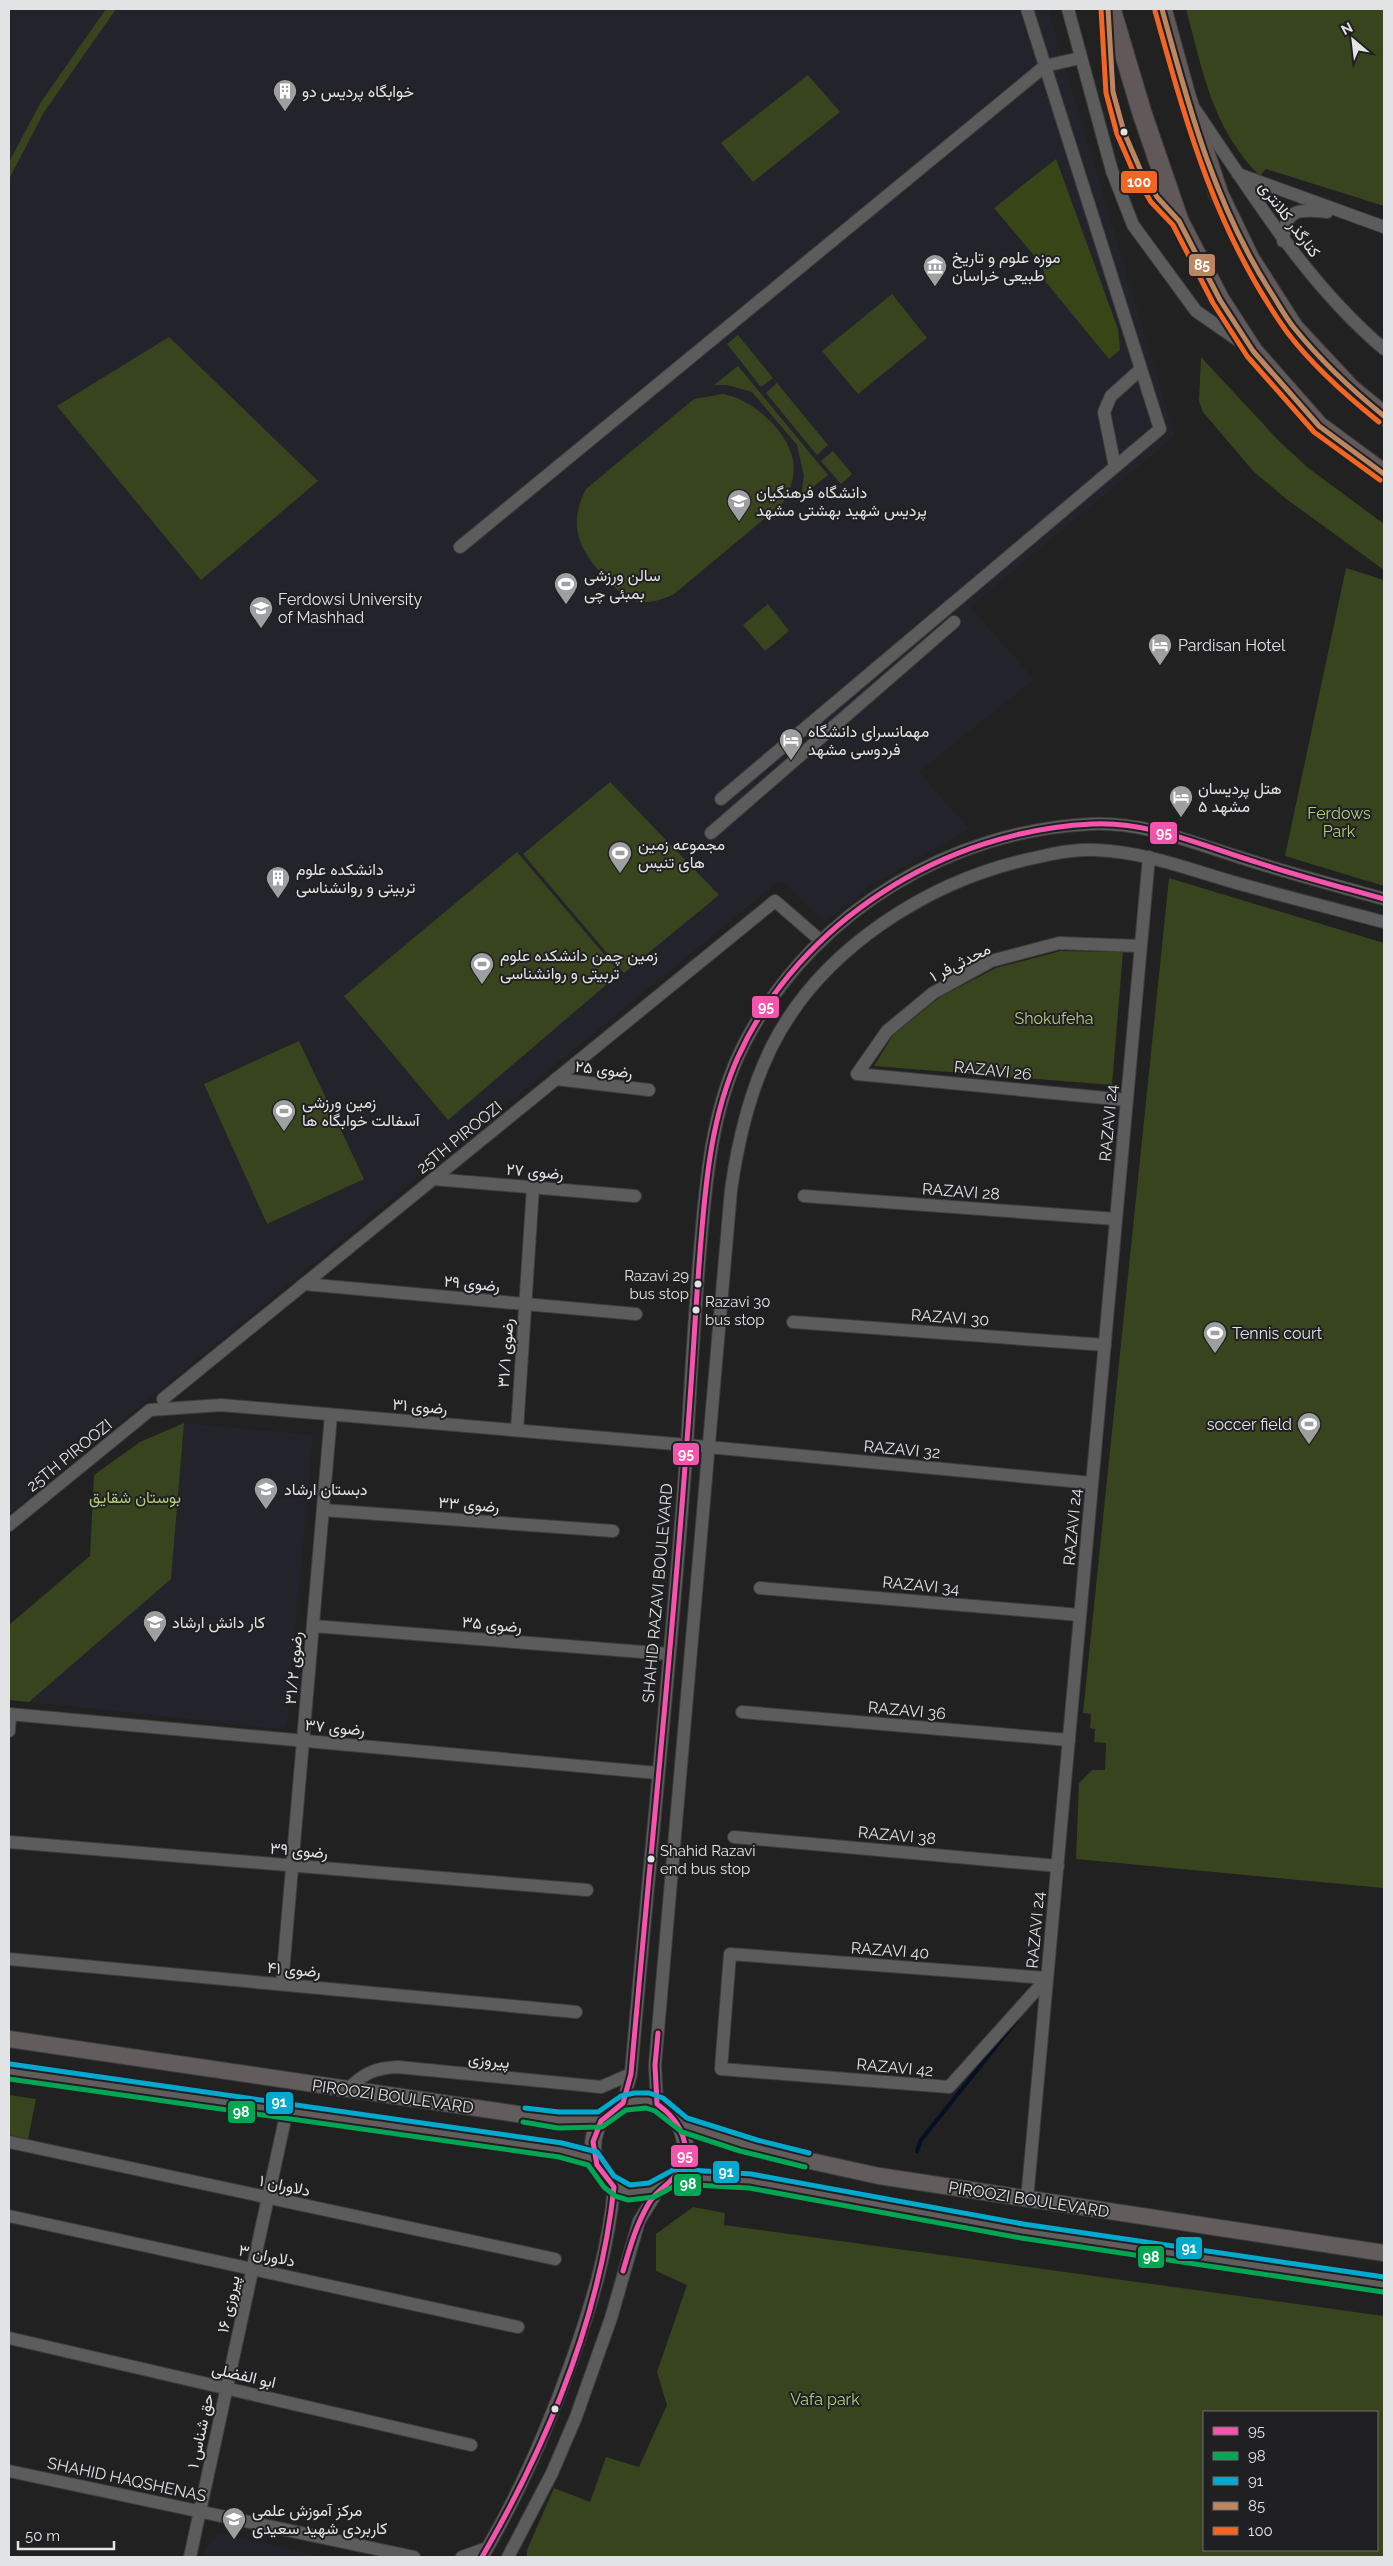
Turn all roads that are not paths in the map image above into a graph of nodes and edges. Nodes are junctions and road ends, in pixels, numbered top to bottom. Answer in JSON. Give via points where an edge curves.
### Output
{"nodes":[{"id":1,"x":1027,"y":9,"type":"edge"},
{"id":2,"x":1068,"y":9,"type":"edge"},
{"id":3,"x":1111,"y":9,"type":"edge"},
{"id":4,"x":1162,"y":9,"type":"edge"},
{"id":5,"x":1080,"y":58,"type":"junction"},
{"id":6,"x":1045,"y":66,"type":"junction"},
{"id":7,"x":1186,"y":96,"type":"junction"},
{"id":8,"x":1238,"y":174,"type":"junction"},
{"id":9,"x":1346,"y":215,"type":"junction"},
{"id":10,"x":1384,"y":227,"type":"edge"},
{"id":11,"x":1283,"y":241,"type":"junction"},
{"id":12,"x":1384,"y":349,"type":"edge"},
{"id":13,"x":1253,"y":351,"type":"junction"},
{"id":14,"x":1141,"y":369,"type":"junction"},
{"id":15,"x":1384,"y":416,"type":"edge"},
{"id":16,"x":1115,"y":467,"type":"junction"},
{"id":17,"x":1384,"y":474,"type":"edge"},
{"id":18,"x":460,"y":547,"type":"dead end"},
{"id":19,"x":954,"y":622,"type":"dead end"},
{"id":20,"x":721,"y":799,"type":"dead end"},
{"id":21,"x":712,"y":833,"type":"dead end"},
{"id":22,"x":1149,"y":857,"type":"junction"},
{"id":23,"x":1384,"y":899,"type":"edge"},
{"id":24,"x":1384,"y":922,"type":"edge"},
{"id":25,"x":820,"y":940,"type":"junction"},
{"id":26,"x":1140,"y":946,"type":"junction"},
{"id":27,"x":857,"y":1074,"type":"joint"},
{"id":28,"x":556,"y":1079,"type":"junction"},
{"id":29,"x":649,"y":1090,"type":"dead end"},
{"id":30,"x":1126,"y":1100,"type":"junction"},
{"id":31,"x":433,"y":1180,"type":"junction"},
{"id":32,"x":533,"y":1187,"type":"junction"},
{"id":33,"x":635,"y":1196,"type":"dead end"},
{"id":34,"x":804,"y":1196,"type":"dead end"},
{"id":35,"x":1116,"y":1219,"type":"junction"},
{"id":36,"x":304,"y":1284,"type":"junction"},
{"id":37,"x":525,"y":1304,"type":"junction"},
{"id":38,"x":636,"y":1314,"type":"dead end"},
{"id":39,"x":793,"y":1322,"type":"dead end"},
{"id":40,"x":1104,"y":1344,"type":"junction"},
{"id":41,"x":164,"y":1398,"type":"dead end"},
{"id":42,"x":150,"y":1410,"type":"joint"},
{"id":43,"x":331,"y":1415,"type":"junction"},
{"id":44,"x":516,"y":1430,"type":"junction"},
{"id":45,"x":687,"y":1445,"type":"junction"},
{"id":46,"x":709,"y":1448,"type":"junction"},
{"id":47,"x":1092,"y":1483,"type":"junction"},
{"id":48,"x":323,"y":1510,"type":"junction"},
{"id":49,"x":9,"y":1525,"type":"edge"},
{"id":50,"x":613,"y":1532,"type":"dead end"},
{"id":51,"x":760,"y":1588,"type":"dead end"},
{"id":52,"x":1080,"y":1615,"type":"junction"},
{"id":53,"x":313,"y":1626,"type":"junction"},
{"id":54,"x":668,"y":1654,"type":"junction"},
{"id":55,"x":742,"y":1712,"type":"dead end"},
{"id":56,"x":10,"y":1714,"type":"edge"},
{"id":57,"x":9,"y":1731,"type":"edge"},
{"id":58,"x":303,"y":1740,"type":"junction"},
{"id":59,"x":1069,"y":1740,"type":"junction"},
{"id":60,"x":657,"y":1773,"type":"junction"},
{"id":61,"x":734,"y":1837,"type":"dead end"},
{"id":62,"x":9,"y":1842,"type":"edge"},
{"id":63,"x":292,"y":1866,"type":"junction"},
{"id":64,"x":1058,"y":1866,"type":"junction"},
{"id":65,"x":587,"y":1890,"type":"dead end"},
{"id":66,"x":9,"y":1959,"type":"edge"},
{"id":67,"x":1047,"y":1978,"type":"junction"},
{"id":68,"x":282,"y":1984,"type":"junction"},
{"id":69,"x":576,"y":2012,"type":"dead end"},
{"id":70,"x":9,"y":2039,"type":"edge"},
{"id":71,"x":721,"y":2069,"type":"joint"},
{"id":72,"x":9,"y":2071,"type":"edge"},
{"id":73,"x":631,"y":2074,"type":"junction"},
{"id":74,"x":348,"y":2089,"type":"junction"},
{"id":75,"x":623,"y":2103,"type":"junction"},
{"id":76,"x":657,"y":2104,"type":"junction"},
{"id":77,"x":287,"y":2110,"type":"junction"},
{"id":78,"x":600,"y":2120,"type":"junction"},
{"id":79,"x":679,"y":2122,"type":"junction"},
{"id":80,"x":9,"y":2142,"type":"edge"},
{"id":81,"x":594,"y":2158,"type":"junction"},
{"id":82,"x":676,"y":2176,"type":"junction"},
{"id":83,"x":614,"y":2187,"type":"junction"},
{"id":84,"x":659,"y":2189,"type":"junction"},
{"id":85,"x":268,"y":2198,"type":"junction"},
{"id":86,"x":1027,"y":2200,"type":"junction"},
{"id":87,"x":9,"y":2216,"type":"edge"},
{"id":88,"x":1384,"y":2253,"type":"edge"},
{"id":89,"x":555,"y":2259,"type":"dead end"},
{"id":90,"x":253,"y":2268,"type":"junction"},
{"id":91,"x":1384,"y":2285,"type":"edge"},
{"id":92,"x":518,"y":2327,"type":"dead end"},
{"id":93,"x":9,"y":2338,"type":"edge"},
{"id":94,"x":226,"y":2388,"type":"junction"},
{"id":95,"x":471,"y":2445,"type":"dead end"},
{"id":96,"x":9,"y":2471,"type":"edge"},
{"id":97,"x":200,"y":2511,"type":"junction"},
{"id":98,"x":517,"y":2542,"type":"junction"},
{"id":99,"x":485,"y":2552,"type":"edge"},
{"id":100,"x":190,"y":2557,"type":"edge"},
{"id":101,"x":409,"y":2557,"type":"edge"},
{"id":102,"x":414,"y":2557,"type":"edge"},
{"id":103,"x":462,"y":2557,"type":"edge"},
{"id":104,"x":508,"y":2557,"type":"edge"},
{"id":105,"x":518,"y":2557,"type":"edge"}],
"edges":[{"from":1,"to":6,"type":"street"},
{"from":2,"to":5,"type":"street"},
{"from":3,"to":13,"type":"highway","via":[[1142,113],[1180,221],[1220,300]]},
{"from":4,"to":7,"type":"highway"},
{"from":5,"to":6,"type":"street"},
{"from":5,"to":13,"type":"street","via":[[1112,171],[1133,225],[1196,311]]},
{"from":6,"to":14,"type":"street"},
{"from":6,"to":18,"type":"street"},
{"from":7,"to":8,"type":"street","name":"کنارگذر کلانتری"},
{"from":7,"to":15,"type":"highway","via":[[1219,195],[1250,259],[1294,328],[1351,389]]},
{"from":8,"to":9,"type":"street"},
{"from":8,"to":11,"type":"street","name":"کنارگذر کلانتری"},
{"from":9,"to":10,"type":"street"},
{"from":9,"to":11,"type":"street","via":[[1302,209],[1291,216],[1284,228]]},
{"from":11,"to":12,"type":"street","name":"کنارگذر کلانتری"},
{"from":13,"to":17,"type":"highway","via":[[1319,426]]},
{"from":14,"to":16,"type":"street","via":[[1111,396],[1104,412]]},
{"from":14,"to":16,"type":"street","via":[[1160,429]]},
{"from":16,"to":20,"type":"street"},
{"from":19,"to":21,"type":"street"},
{"from":22,"to":24,"type":"street"},
{"from":22,"to":26,"type":"street","name":"RAZAVI 24"},
{"from":22,"to":46,"type":"street","via":[[1096,850],[1056,853],[1004,864],[954,882],[892,915],[838,958],[802,1000],[768,1055],[750,1098],[736,1153]]},
{"from":23,"to":25,"type":"street","name":"SHAHID RAZAVI BOULEVARD","via":[[1141,827],[1096,824],[1052,827],[996,839],[943,858],[878,894]]},
{"from":25,"to":28,"type":"street","name":"25TH PIROOZI","via":[[776,901]]},
{"from":25,"to":45,"type":"street","name":"SHAHID RAZAVI BOULEVARD","via":[[781,985],[749,1034],[725,1090],[710,1148],[705,1190]]},
{"from":26,"to":27,"type":"street","name":"محدثی‌فر ۱","via":[[1059,943],[990,962],[933,993],[887,1031]]},
{"from":26,"to":30,"type":"street","name":"RAZAVI 24"},
{"from":27,"to":30,"type":"street","name":"RAZAVI 26"},
{"from":28,"to":29,"type":"street","name":"رضوی ۲۵"},
{"from":28,"to":31,"type":"street","name":"25TH PIROOZI"},
{"from":30,"to":35,"type":"street","name":"RAZAVI 24"},
{"from":31,"to":32,"type":"street","name":"رضوی ۲۷"},
{"from":31,"to":36,"type":"street","name":"25TH PIROOZI"},
{"from":32,"to":33,"type":"street","name":"رضوی ۲۷"},
{"from":32,"to":37,"type":"street","name":"رضوی ۳۱/۱"},
{"from":34,"to":35,"type":"street","name":"RAZAVI 28"},
{"from":35,"to":40,"type":"street","name":"RAZAVI 24"},
{"from":36,"to":37,"type":"street","name":"رضوی ۲۹"},
{"from":36,"to":41,"type":"street","name":"25TH PIROOZI"},
{"from":37,"to":38,"type":"street","name":"رضوی ۲۹"},
{"from":37,"to":44,"type":"street","name":"رضوی ۳۱/۱"},
{"from":39,"to":40,"type":"street","name":"RAZAVI 30"},
{"from":40,"to":47,"type":"street","name":"RAZAVI 24"},
{"from":42,"to":43,"type":"street","name":"رضوی ۳۱","via":[[221,1406]]},
{"from":42,"to":49,"type":"street","name":"25TH PIROOZI"},
{"from":43,"to":44,"type":"street","name":"رضوی ۳۱"},
{"from":43,"to":48,"type":"street","name":"رضوی ۳۱/۲"},
{"from":44,"to":45,"type":"street","name":"رضوی ۳۱"},
{"from":45,"to":46,"type":"street","name":"RAZAVI 32"},
{"from":45,"to":54,"type":"street","name":"SHAHID RAZAVI BOULEVARD"},
{"from":46,"to":47,"type":"street","name":"RAZAVI 32"},
{"from":46,"to":76,"type":"street","via":[[655,2065]]},
{"from":47,"to":52,"type":"street","name":"RAZAVI 24"},
{"from":48,"to":50,"type":"street","name":"رضوی ۳۳"},
{"from":48,"to":53,"type":"street","name":"رضوی ۳۱/۲"},
{"from":51,"to":52,"type":"street","name":"RAZAVI 34"},
{"from":52,"to":59,"type":"street","name":"RAZAVI 24"},
{"from":53,"to":54,"type":"street","name":"رضوی ۳۵"},
{"from":53,"to":58,"type":"street","name":"رضوی ۳۱/۲"},
{"from":54,"to":60,"type":"street","name":"SHAHID RAZAVI BOULEVARD"},
{"from":55,"to":59,"type":"street","name":"RAZAVI 36"},
{"from":56,"to":57,"type":"street"},
{"from":56,"to":58,"type":"street","name":"رضوی ۳۷"},
{"from":58,"to":60,"type":"street","name":"رضوی ۳۷"},
{"from":58,"to":63,"type":"street","name":"رضوی ۳۱/۲"},
{"from":59,"to":64,"type":"street","name":"RAZAVI 24"},
{"from":60,"to":73,"type":"street","name":"SHAHID RAZAVI BOULEVARD"},
{"from":61,"to":64,"type":"street","name":"RAZAVI 38"},
{"from":62,"to":63,"type":"street","name":"رضوی ۳۹"},
{"from":63,"to":65,"type":"street","name":"رضوی ۳۹"},
{"from":63,"to":68,"type":"street","name":"رضوی ۳۱/۲"},
{"from":64,"to":67,"type":"street","name":"RAZAVI 24"},
{"from":66,"to":68,"type":"street","name":"رضوی ۴۱"},
{"from":67,"to":71,"type":"street","name":"RAZAVI 42","via":[[949,2087]]},
{"from":67,"to":71,"type":"street","name":"RAZAVI 40","via":[[730,1954]]},
{"from":67,"to":86,"type":"street","name":"RAZAVI 24"},
{"from":68,"to":69,"type":"street","name":"رضوی ۴۱"},
{"from":70,"to":74,"type":"main road","name":"PIROOZI BOULEVARD"},
{"from":72,"to":77,"type":"main road","name":"PIROOZI BOULEVARD"},
{"from":73,"to":74,"type":"street","name":"پیروزی","via":[[601,2087],[398,2067],[379,2068],[361,2076]]},
{"from":73,"to":75,"type":"street","name":"SHAHID RAZAVI BOULEVARD"},
{"from":74,"to":78,"type":"main road","name":"PIROOZI BOULEVARD","via":[[558,2120]]},
{"from":75,"to":76,"type":"main road","via":[[641,2100]]},
{"from":75,"to":78,"type":"main road"},
{"from":76,"to":79,"type":"main road"},
{"from":77,"to":81,"type":"main road","name":"PIROOZI BOULEVARD","via":[[560,2150]]},
{"from":77,"to":85,"type":"street","name":"پیروزی ۱۶"},
{"from":78,"to":81,"type":"main road","via":[[594,2136]]},
{"from":79,"to":82,"type":"main road","via":[[685,2139],[684,2158]]},
{"from":79,"to":86,"type":"main road","name":"PIROOZI BOULEVARD","via":[[766,2151],[879,2176]]},
{"from":80,"to":85,"type":"street","name":"دلاوران ۱"},
{"from":81,"to":83,"type":"main road","via":[[601,2174]]},
{"from":82,"to":84,"type":"main road"},
{"from":82,"to":91,"type":"main road","name":"PIROOZI BOULEVARD","via":[[750,2181],[1022,2231]]},
{"from":83,"to":84,"type":"main road","via":[[644,2193]]},
{"from":83,"to":99,"type":"street","via":[[603,2259],[588,2314],[532,2463]]},
{"from":84,"to":98,"type":"street","via":[[639,2221],[576,2417],[552,2474]]},
{"from":85,"to":89,"type":"street","name":"دلاوران ۱"},
{"from":85,"to":90,"type":"street","name":"پیروزی ۱۶"},
{"from":86,"to":88,"type":"main road","name":"PIROOZI BOULEVARD"},
{"from":87,"to":90,"type":"street","name":"دلاوران ۳"},
{"from":90,"to":92,"type":"street","name":"دلاوران ۳"},
{"from":90,"to":94,"type":"street","name":"پیروزی ۱۶"},
{"from":93,"to":94,"type":"street","name":"ابو الفضلی"},
{"from":94,"to":95,"type":"street","name":"ابو الفضلی"},
{"from":94,"to":97,"type":"street","name":"حق شناس ۱"},
{"from":96,"to":97,"type":"street","name":"SHAHID HAQSHENAS"},
{"from":97,"to":100,"type":"street","name":"حق شناس ۱"},
{"from":97,"to":101,"type":"street","name":"SHAHID HAQSHENAS"},
{"from":98,"to":104,"type":"street"},
{"from":98,"to":105,"type":"street"},
{"from":99,"to":103,"type":"street"},
{"from":101,"to":102,"type":"street","name":"SHAHID HAQSHENAS"}]}
